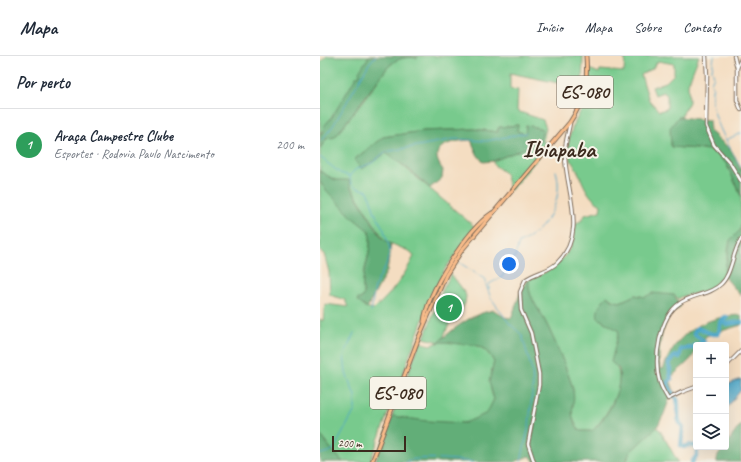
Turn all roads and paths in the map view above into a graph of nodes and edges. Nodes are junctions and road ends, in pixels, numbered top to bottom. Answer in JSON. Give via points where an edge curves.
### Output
{"nodes":[{"id":1,"x":586,"y":56,"type":"edge"},
{"id":2,"x":706,"y":56,"type":"edge"},
{"id":3,"x":734,"y":56,"type":"edge"},
{"id":4,"x":741,"y":59,"type":"edge"},
{"id":5,"x":737,"y":68,"type":"junction"},
{"id":6,"x":741,"y":110,"type":"edge"},
{"id":7,"x":570,"y":122,"type":"junction"},
{"id":8,"x":741,"y":181,"type":"edge"},
{"id":9,"x":741,"y":239,"type":"edge"},
{"id":10,"x":741,"y":352,"type":"edge"},
{"id":11,"x":729,"y":363,"type":"edge"},
{"id":12,"x":693,"y":388,"type":"edge"},
{"id":13,"x":372,"y":462,"type":"edge"},
{"id":14,"x":534,"y":462,"type":"edge"}],
"edges":[{"from":1,"to":7,"type":"main road","number":"ES-080","via":[[587,76],[584,94],[580,107]]},
{"from":2,"to":8,"type":"street","via":[[705,119],[708,131],[714,145],[730,162]]},
{"from":3,"to":5,"type":"street"},
{"from":4,"to":5,"type":"street"},
{"from":5,"to":6,"type":"street","via":[[737,100]]},
{"from":7,"to":13,"type":"main road","number":"ES-080","via":[[494,212],[471,233],[453,258],[433,296]]},
{"from":7,"to":14,"type":"street","via":[[564,155],[573,208],[570,244],[557,263],[545,272],[525,280],[520,292],[521,310],[531,333],[539,374],[528,444]]},
{"from":9,"to":12,"type":"street","via":[[734,251],[727,277],[722,283],[713,290],[678,304],[668,313],[664,322],[658,374],[660,384],[668,399]]},
{"from":10,"to":11,"type":"street"}]}
